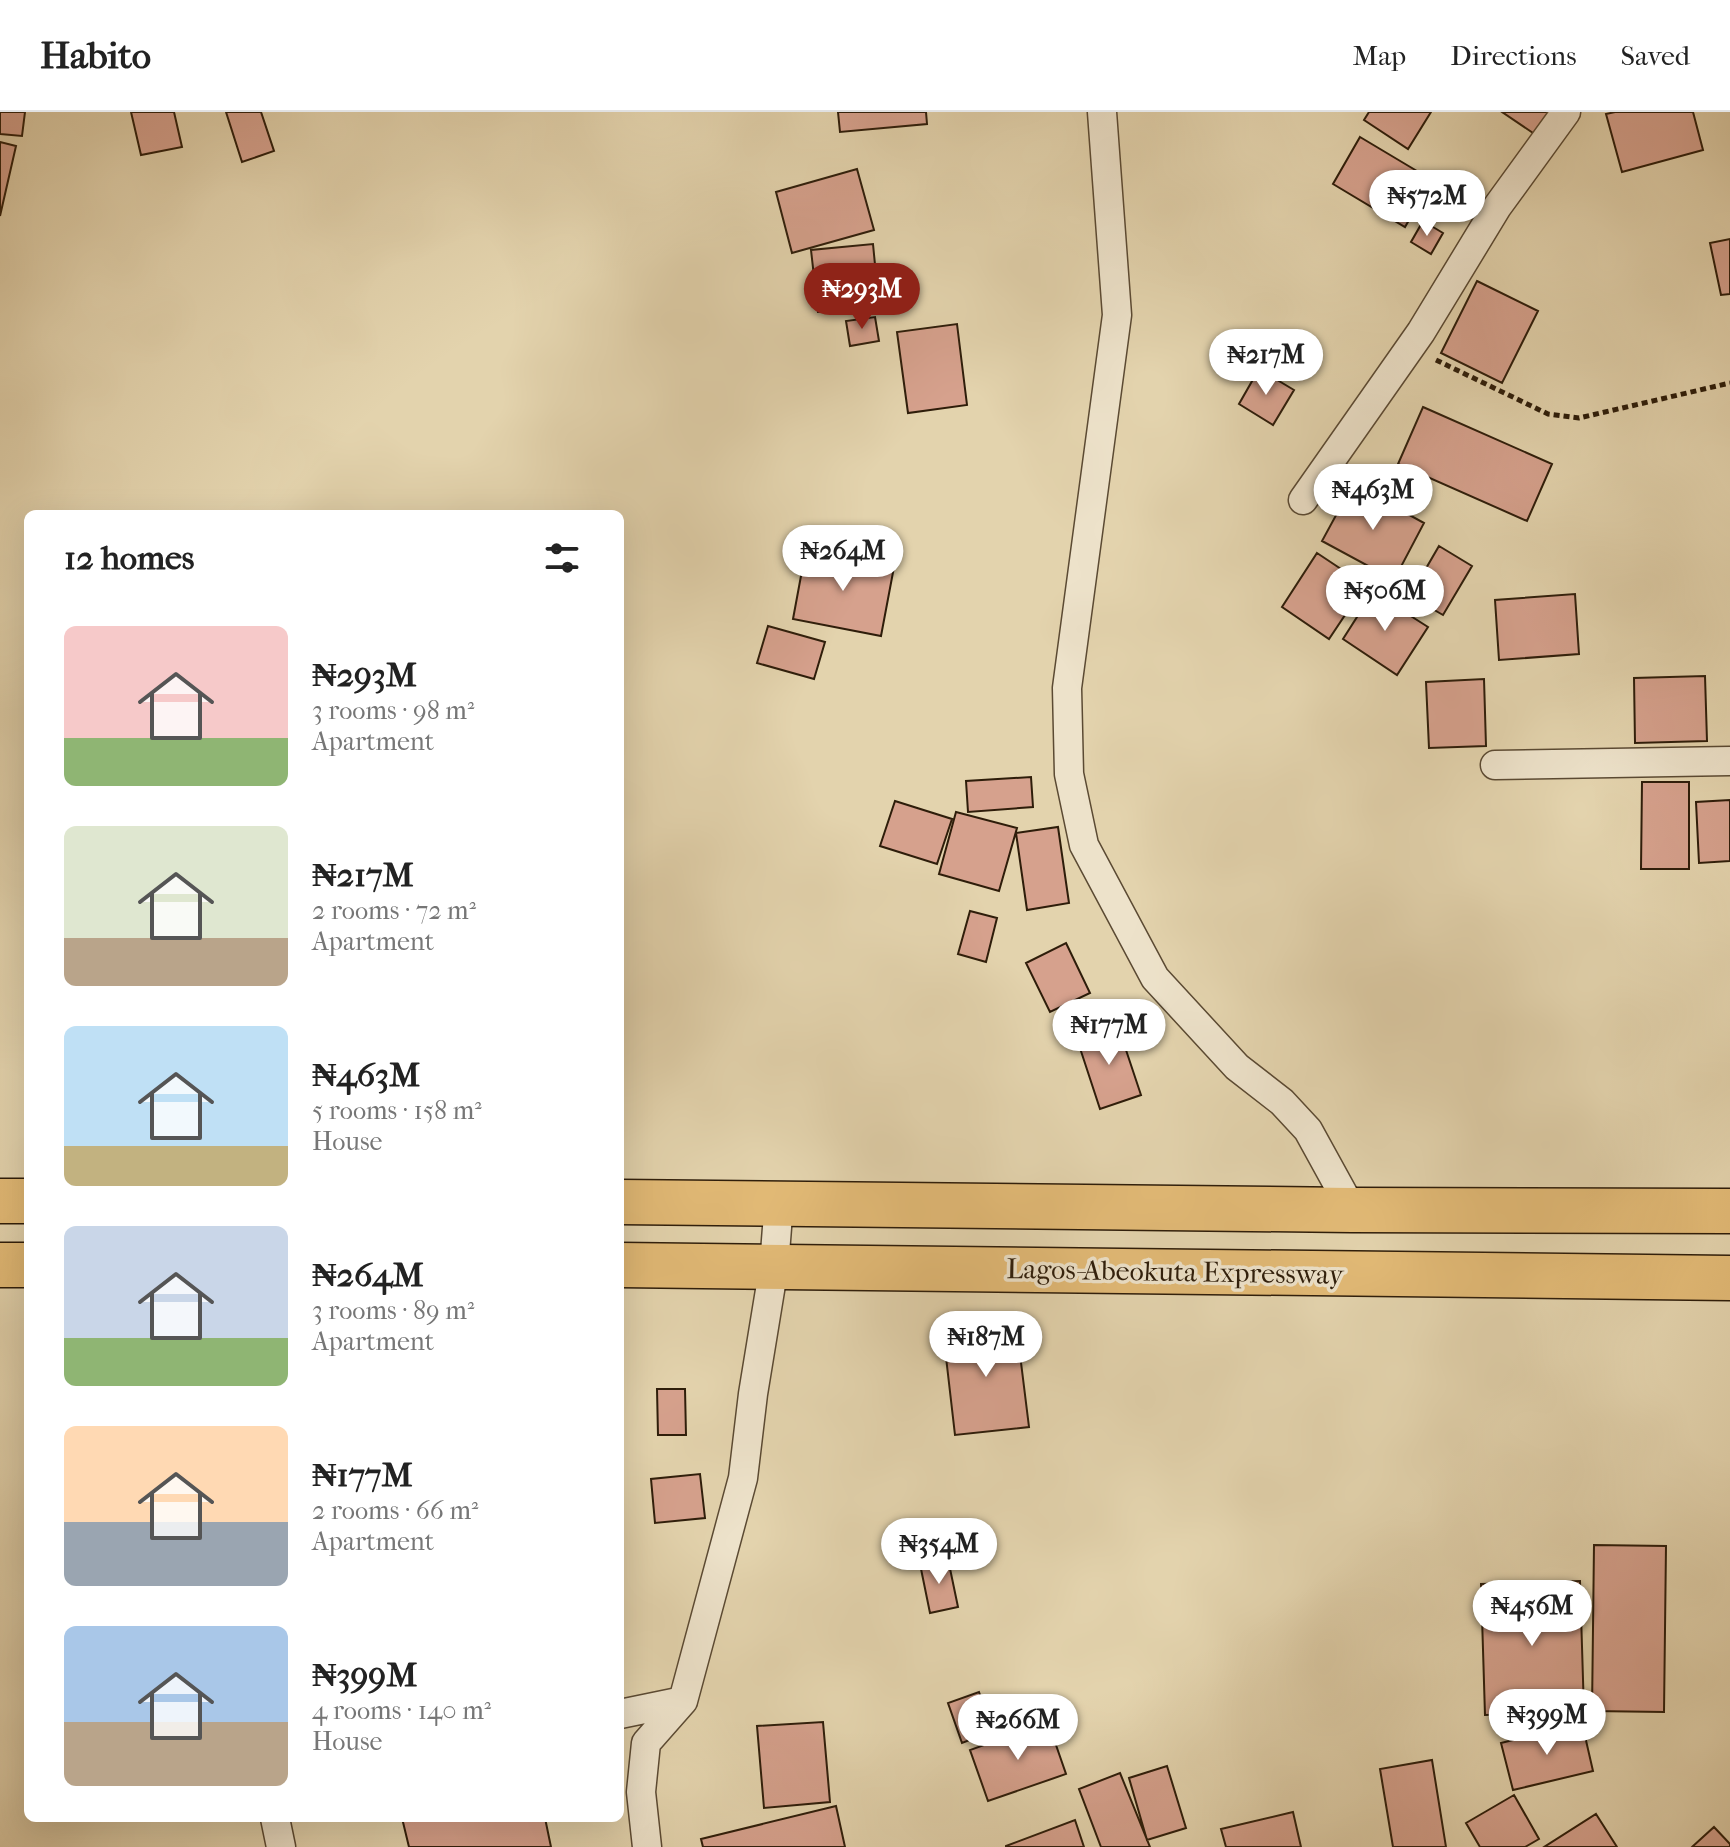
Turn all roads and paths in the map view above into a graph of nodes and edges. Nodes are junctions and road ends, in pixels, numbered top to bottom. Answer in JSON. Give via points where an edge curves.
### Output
{"nodes":[{"id":1,"x":1102,"y":112,"type":"edge"},
{"id":2,"x":1566,"y":112,"type":"edge"},
{"id":3,"x":1410,"y":348,"type":"junction"},
{"id":4,"x":1730,"y":383,"type":"edge"},
{"id":5,"x":1303,"y":500,"type":"dead end"},
{"id":6,"x":1730,"y":761,"type":"edge"},
{"id":7,"x":1495,"y":765,"type":"dead end"},
{"id":8,"x":0,"y":1201,"type":"edge"},
{"id":9,"x":24,"y":1201,"type":"edge"},
{"id":10,"x":624,"y":1202,"type":"edge"},
{"id":11,"x":779,"y":1202,"type":"junction"},
{"id":12,"x":1352,"y":1210,"type":"junction"},
{"id":13,"x":1730,"y":1211,"type":"edge"},
{"id":14,"x":0,"y":1265,"type":"edge"},
{"id":15,"x":24,"y":1265,"type":"edge"},
{"id":16,"x":624,"y":1265,"type":"edge"},
{"id":17,"x":774,"y":1266,"type":"junction"},
{"id":18,"x":1730,"y":1278,"type":"edge"},
{"id":19,"x":683,"y":1701,"type":"junction"},
{"id":20,"x":624,"y":1713,"type":"edge"},
{"id":21,"x":276,"y":1822,"type":"edge"},
{"id":22,"x":281,"y":1847,"type":"edge"},
{"id":23,"x":647,"y":1847,"type":"edge"}],
"edges":[{"from":1,"to":12,"type":"street","via":[[1117,315],[1067,688],[1069,774],[1084,845],[1155,978],[1237,1067],[1308,1130]]},
{"from":2,"to":3,"type":"street","via":[[1497,207]]},
{"from":3,"to":4,"type":"path","via":[[1548,414],[1579,418]]},
{"from":3,"to":5,"type":"street"},
{"from":6,"to":7,"type":"street"},
{"from":8,"to":9,"type":"highway"},
{"from":10,"to":11,"type":"highway"},
{"from":11,"to":12,"type":"highway"},
{"from":11,"to":17,"type":"street"},
{"from":12,"to":13,"type":"highway"},
{"from":14,"to":15,"type":"highway"},
{"from":16,"to":17,"type":"highway","name":"Lagos-Abeokuta Expressway"},
{"from":17,"to":18,"type":"highway","name":"Lagos-Abeokuta Expressway"},
{"from":17,"to":19,"type":"street","via":[[743,1478]]},
{"from":19,"to":20,"type":"street"},
{"from":19,"to":23,"type":"street","via":[[646,1743],[641,1792]]},
{"from":21,"to":22,"type":"street"}]}
